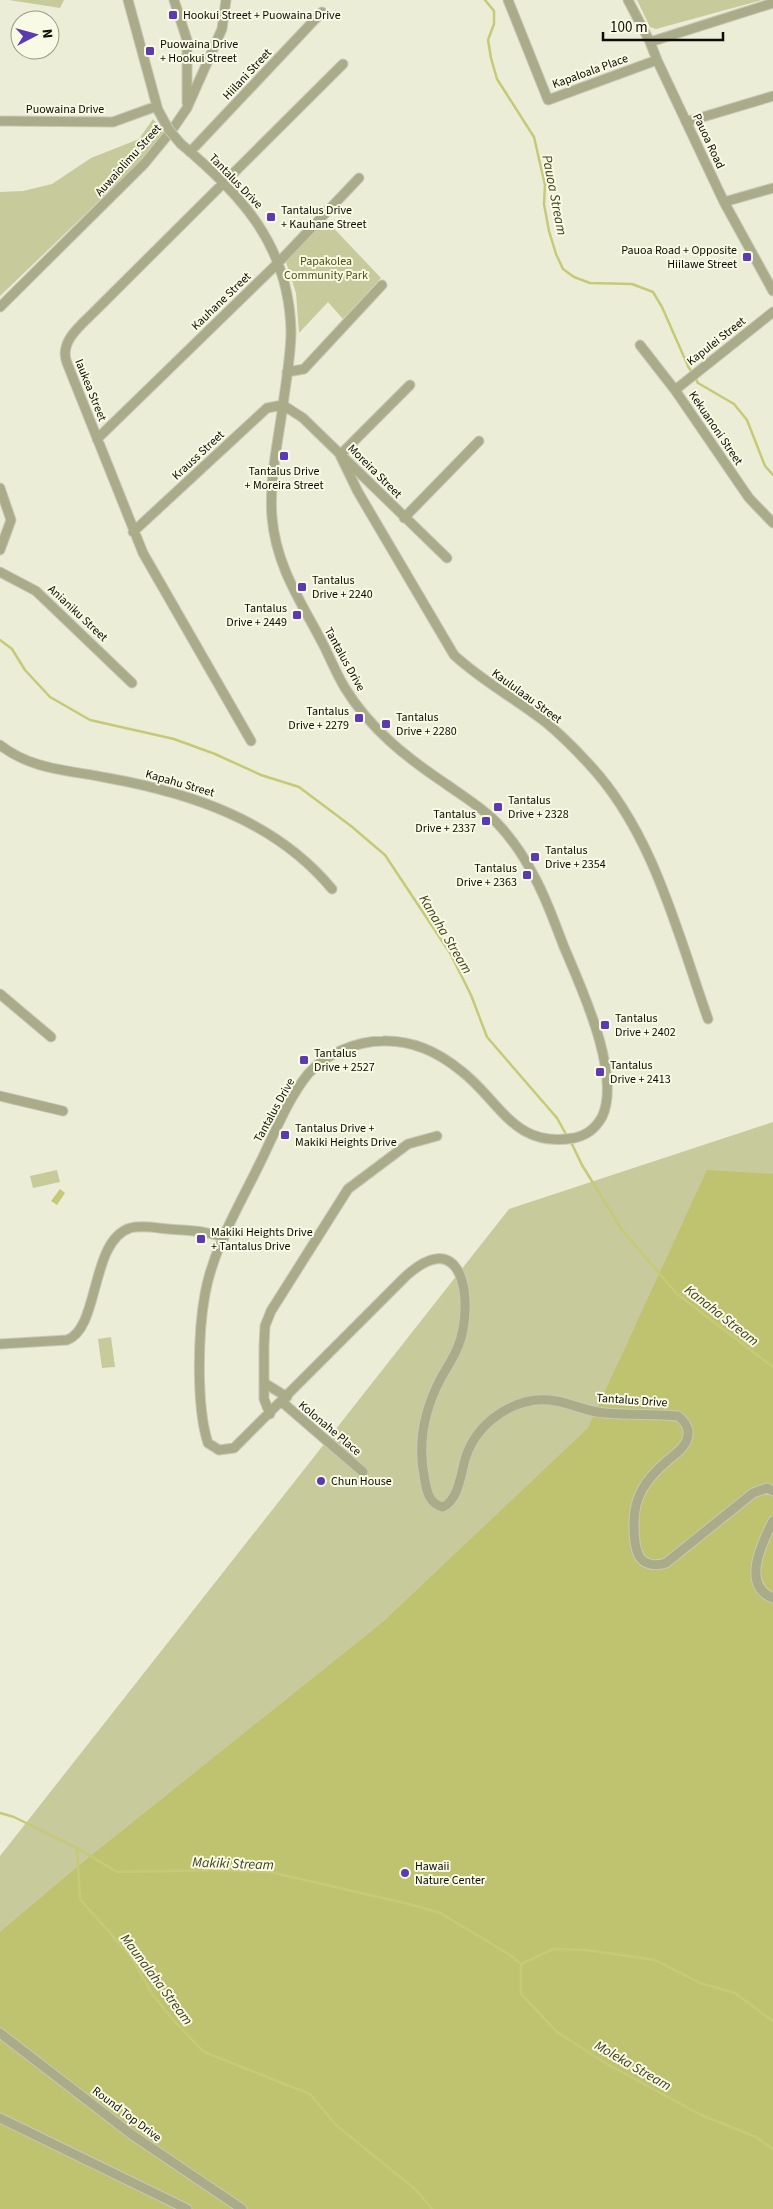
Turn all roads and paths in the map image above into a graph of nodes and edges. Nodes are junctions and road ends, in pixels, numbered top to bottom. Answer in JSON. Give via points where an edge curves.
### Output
{"nodes":[{"id":1,"x":128,"y":0,"type":"edge"},
{"id":2,"x":174,"y":0,"type":"edge"},
{"id":3,"x":226,"y":0,"type":"edge"},
{"id":4,"x":508,"y":0,"type":"edge"},
{"id":5,"x":628,"y":0,"type":"edge"},
{"id":6,"x":773,"y":3,"type":"edge"},
{"id":7,"x":322,"y":12,"type":"dead end"},
{"id":8,"x":650,"y":42,"type":"junction"},
{"id":9,"x":657,"y":60,"type":"junction"},
{"id":10,"x":343,"y":64,"type":"dead end"},
{"id":11,"x":773,"y":96,"type":"edge"},
{"id":12,"x":158,"y":108,"type":"junction"},
{"id":13,"x":187,"y":108,"type":"junction"},
{"id":14,"x":0,"y":121,"type":"edge"},
{"id":15,"x":686,"y":122,"type":"junction"},
{"id":16,"x":190,"y":152,"type":"junction"},
{"id":17,"x":359,"y":178,"type":"dead end"},
{"id":18,"x":223,"y":183,"type":"junction"},
{"id":19,"x":773,"y":188,"type":"edge"},
{"id":20,"x":724,"y":202,"type":"junction"},
{"id":21,"x":278,"y":263,"type":"junction"},
{"id":22,"x":770,"y":282,"type":"edge"},
{"id":23,"x":382,"y":285,"type":"dead end"},
{"id":24,"x":773,"y":291,"type":"edge"},
{"id":25,"x":0,"y":307,"type":"edge"},
{"id":26,"x":773,"y":312,"type":"edge"},
{"id":27,"x":640,"y":345,"type":"dead end"},
{"id":28,"x":287,"y":372,"type":"junction"},
{"id":29,"x":410,"y":385,"type":"dead end"},
{"id":30,"x":675,"y":390,"type":"junction"},
{"id":31,"x":283,"y":405,"type":"junction"},
{"id":32,"x":97,"y":438,"type":"junction"},
{"id":33,"x":479,"y":441,"type":"dead end"},
{"id":34,"x":340,"y":455,"type":"junction"},
{"id":35,"x":0,"y":488,"type":"edge"},
{"id":36,"x":404,"y":518,"type":"junction"},
{"id":37,"x":773,"y":523,"type":"edge"},
{"id":38,"x":134,"y":532,"type":"junction"},
{"id":39,"x":0,"y":550,"type":"edge"},
{"id":40,"x":447,"y":558,"type":"dead end"},
{"id":41,"x":0,"y":572,"type":"edge"},
{"id":42,"x":132,"y":683,"type":"dead end"},
{"id":43,"x":251,"y":740,"type":"dead end"},
{"id":44,"x":0,"y":745,"type":"edge"},
{"id":45,"x":332,"y":889,"type":"dead end"},
{"id":46,"x":0,"y":994,"type":"edge"},
{"id":47,"x":708,"y":1018,"type":"dead end"},
{"id":48,"x":51,"y":1037,"type":"dead end"},
{"id":49,"x":0,"y":1096,"type":"edge"},
{"id":50,"x":63,"y":1111,"type":"dead end"},
{"id":51,"x":438,"y":1136,"type":"dead end"},
{"id":52,"x":224,"y":1238,"type":"junction"},
{"id":53,"x":0,"y":1344,"type":"edge"},
{"id":54,"x":266,"y":1384,"type":"junction"},
{"id":55,"x":284,"y":1400,"type":"junction"},
{"id":56,"x":270,"y":1414,"type":"junction"},
{"id":57,"x":363,"y":1472,"type":"dead end"},
{"id":58,"x":773,"y":1491,"type":"edge"},
{"id":59,"x":773,"y":1521,"type":"edge"},
{"id":60,"x":773,"y":1598,"type":"edge"},
{"id":61,"x":0,"y":2033,"type":"edge"},
{"id":62,"x":0,"y":2118,"type":"edge"},
{"id":63,"x":187,"y":2209,"type":"edge"},
{"id":64,"x":242,"y":2209,"type":"edge"}],
"edges":[{"from":1,"to":12,"type":"street"},
{"from":2,"to":13,"type":"street","via":[[187,40]]},
{"from":3,"to":13,"type":"street","name":"Auwaiolimu Street","via":[[222,29]]},
{"from":4,"to":9,"type":"street","name":"Kapaloala Place","via":[[548,100]]},
{"from":5,"to":8,"type":"street","name":"Pauoa Road"},
{"from":6,"to":8,"type":"street"},
{"from":7,"to":16,"type":"street","name":"Hiilani Street"},
{"from":8,"to":9,"type":"street","name":"Pauoa Road"},
{"from":9,"to":15,"type":"street","name":"Pauoa Road"},
{"from":10,"to":18,"type":"street","name":"Iaukea Street"},
{"from":11,"to":15,"type":"street"},
{"from":12,"to":14,"type":"street","name":"Puowaina Drive","via":[[113,122]]},
{"from":12,"to":16,"type":"street","name":"Tantalus Drive","bridge":true,"via":[[169,130]]},
{"from":13,"to":25,"type":"street","name":"Auwaiolimu Street","via":[[144,164]]},
{"from":15,"to":20,"type":"street","name":"Pauoa Road"},
{"from":16,"to":18,"type":"street","name":"Tantalus Drive"},
{"from":17,"to":21,"type":"street","name":"Kauhane Street"},
{"from":18,"to":21,"type":"street","name":"Tantalus Drive","via":[[255,218]]},
{"from":18,"to":32,"type":"street","name":"Iaukea Street","via":[[67,343],[65,358]]},
{"from":19,"to":20,"type":"street"},
{"from":20,"to":22,"type":"street","name":"Pauoa Road"},
{"from":21,"to":28,"type":"street","name":"Tantalus Drive","via":[[285,281],[290,317]]},
{"from":21,"to":32,"type":"street","name":"Kauhane Street"},
{"from":22,"to":24,"type":"street","name":"Pauoa Road"},
{"from":23,"to":28,"type":"street","via":[[304,369]]},
{"from":26,"to":30,"type":"street","name":"Kapulei Street"},
{"from":27,"to":30,"type":"street","name":"Kekuanoni Street"},
{"from":28,"to":31,"type":"street","name":"Tantalus Drive"},
{"from":29,"to":34,"type":"street"},
{"from":30,"to":37,"type":"street","name":"Kekuanoni Street","via":[[749,498]]},
{"from":31,"to":34,"type":"street","name":"Moreira Street","via":[[303,418]]},
{"from":31,"to":38,"type":"street","name":"Krauss Street","via":[[267,408]]},
{"from":31,"to":52,"type":"street","name":"Tantalus Drive","via":[[272,513],[277,547],[290,585],[346,689],[374,727],[418,765],[491,817],[521,854],[546,899],[598,1037],[606,1068],[608,1094],[600,1120],[587,1135],[545,1140],[521,1130],[463,1071],[424,1046],[382,1040],[339,1050],[308,1074],[286,1109]]},
{"from":32,"to":38,"type":"street","name":"Iaukea Street"},
{"from":33,"to":36,"type":"street"},
{"from":34,"to":36,"type":"street","name":"Moreira Street"},
{"from":34,"to":47,"type":"street","name":"Kaululaau Street","via":[[358,492],[454,655],[472,672],[548,725],[588,763],[623,809],[654,866]]},
{"from":35,"to":39,"type":"street","via":[[11,520]]},
{"from":36,"to":40,"type":"street","name":"Moreira Street"},
{"from":38,"to":43,"type":"street","name":"Iaukea Street"},
{"from":41,"to":42,"type":"street","name":"Anianiku Street","via":[[36,591]]},
{"from":44,"to":45,"type":"street","name":"Kapahu Street","via":[[20,759],[38,766],[135,783],[223,810],[288,848]]},
{"from":46,"to":48,"type":"street"},
{"from":49,"to":50,"type":"street"},
{"from":51,"to":54,"type":"street","via":[[408,1144],[348,1189],[338,1203],[265,1326]]},
{"from":52,"to":53,"type":"street","via":[[201,1231],[142,1227],[126,1230],[112,1244],[102,1264],[87,1313],[74,1336],[67,1340]]},
{"from":52,"to":56,"type":"street","name":"Tantalus Drive","via":[[202,1310],[200,1401],[208,1443],[219,1450],[234,1448]]},
{"from":54,"to":55,"type":"street","name":"Kolonahe Place"},
{"from":54,"to":56,"type":"street","via":[[264,1399]]},
{"from":55,"to":56,"type":"street","name":"Tantalus Drive"},
{"from":55,"to":57,"type":"street","name":"Kolonahe Place"},
{"from":55,"to":58,"type":"street","name":"Tantalus Drive","via":[[416,1267],[429,1259],[441,1258],[450,1261],[457,1269],[465,1298],[459,1347],[436,1387],[423,1428],[423,1472],[434,1504],[443,1507],[452,1501],[468,1451],[489,1422],[511,1407],[536,1399],[603,1413],[678,1416],[684,1421],[688,1428],[686,1443],[649,1478],[634,1506],[638,1552],[652,1565],[666,1563],[753,1493],[767,1488]]},
{"from":59,"to":60,"type":"street","via":[[756,1566],[760,1586]]},
{"from":61,"to":64,"type":"street","name":"Round Top Drive","via":[[131,2134]]},
{"from":62,"to":63,"type":"street"}]}
